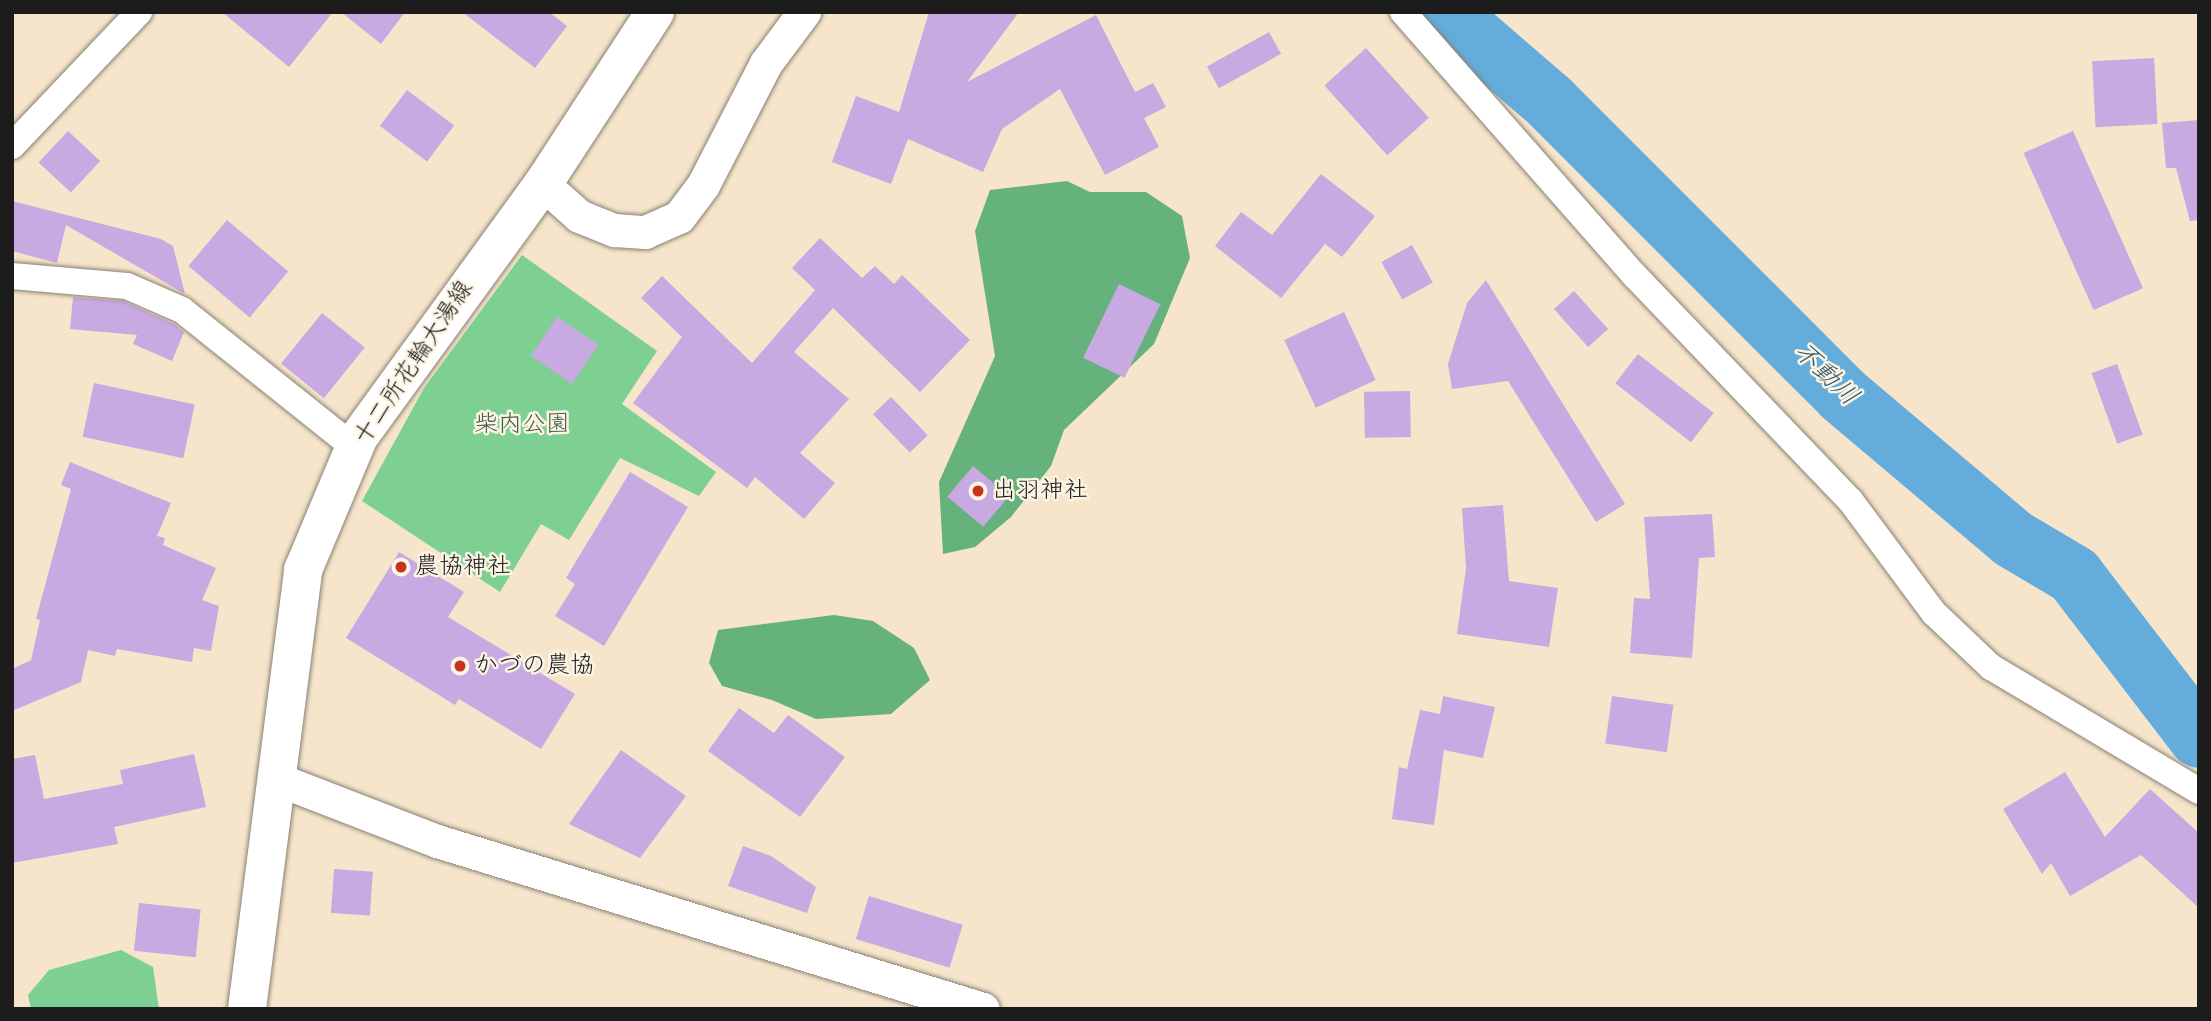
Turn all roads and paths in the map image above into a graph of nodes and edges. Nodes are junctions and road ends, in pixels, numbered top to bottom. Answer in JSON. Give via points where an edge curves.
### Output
{"nodes":[{"id":1,"x":139,"y":12,"type":"edge"},
{"id":2,"x":655,"y":12,"type":"edge"},
{"id":3,"x":804,"y":12,"type":"edge"},
{"id":4,"x":1403,"y":12,"type":"edge"},
{"id":5,"x":12,"y":146,"type":"edge"},
{"id":6,"x":542,"y":184,"type":"junction"},
{"id":7,"x":12,"y":276,"type":"edge"},
{"id":8,"x":355,"y":448,"type":"junction"},
{"id":9,"x":277,"y":779,"type":"junction"},
{"id":10,"x":2199,"y":791,"type":"edge"},
{"id":11,"x":247,"y":1009,"type":"edge"},
{"id":12,"x":983,"y":1009,"type":"edge"}],
"edges":[{"from":1,"to":5,"type":"street"},
{"from":2,"to":6,"type":"main road","name":"十二所花輪大湯線"},
{"from":3,"to":6,"type":"street","via":[[766,62],[703,185],[679,217],[645,232],[614,230],[579,216]]},
{"from":4,"to":10,"type":"street","via":[[1635,276],[1850,499],[1934,613],[1991,667]]},
{"from":6,"to":8,"type":"main road","name":"十二所花輪大湯線"},
{"from":7,"to":8,"type":"street","via":[[127,286],[182,310]]},
{"from":8,"to":9,"type":"main road","name":"十二所花輪大湯線","via":[[303,570]]},
{"from":9,"to":11,"type":"main road","name":"十二所花輪大湯線"},
{"from":9,"to":12,"type":"street","via":[[437,841]]}]}
